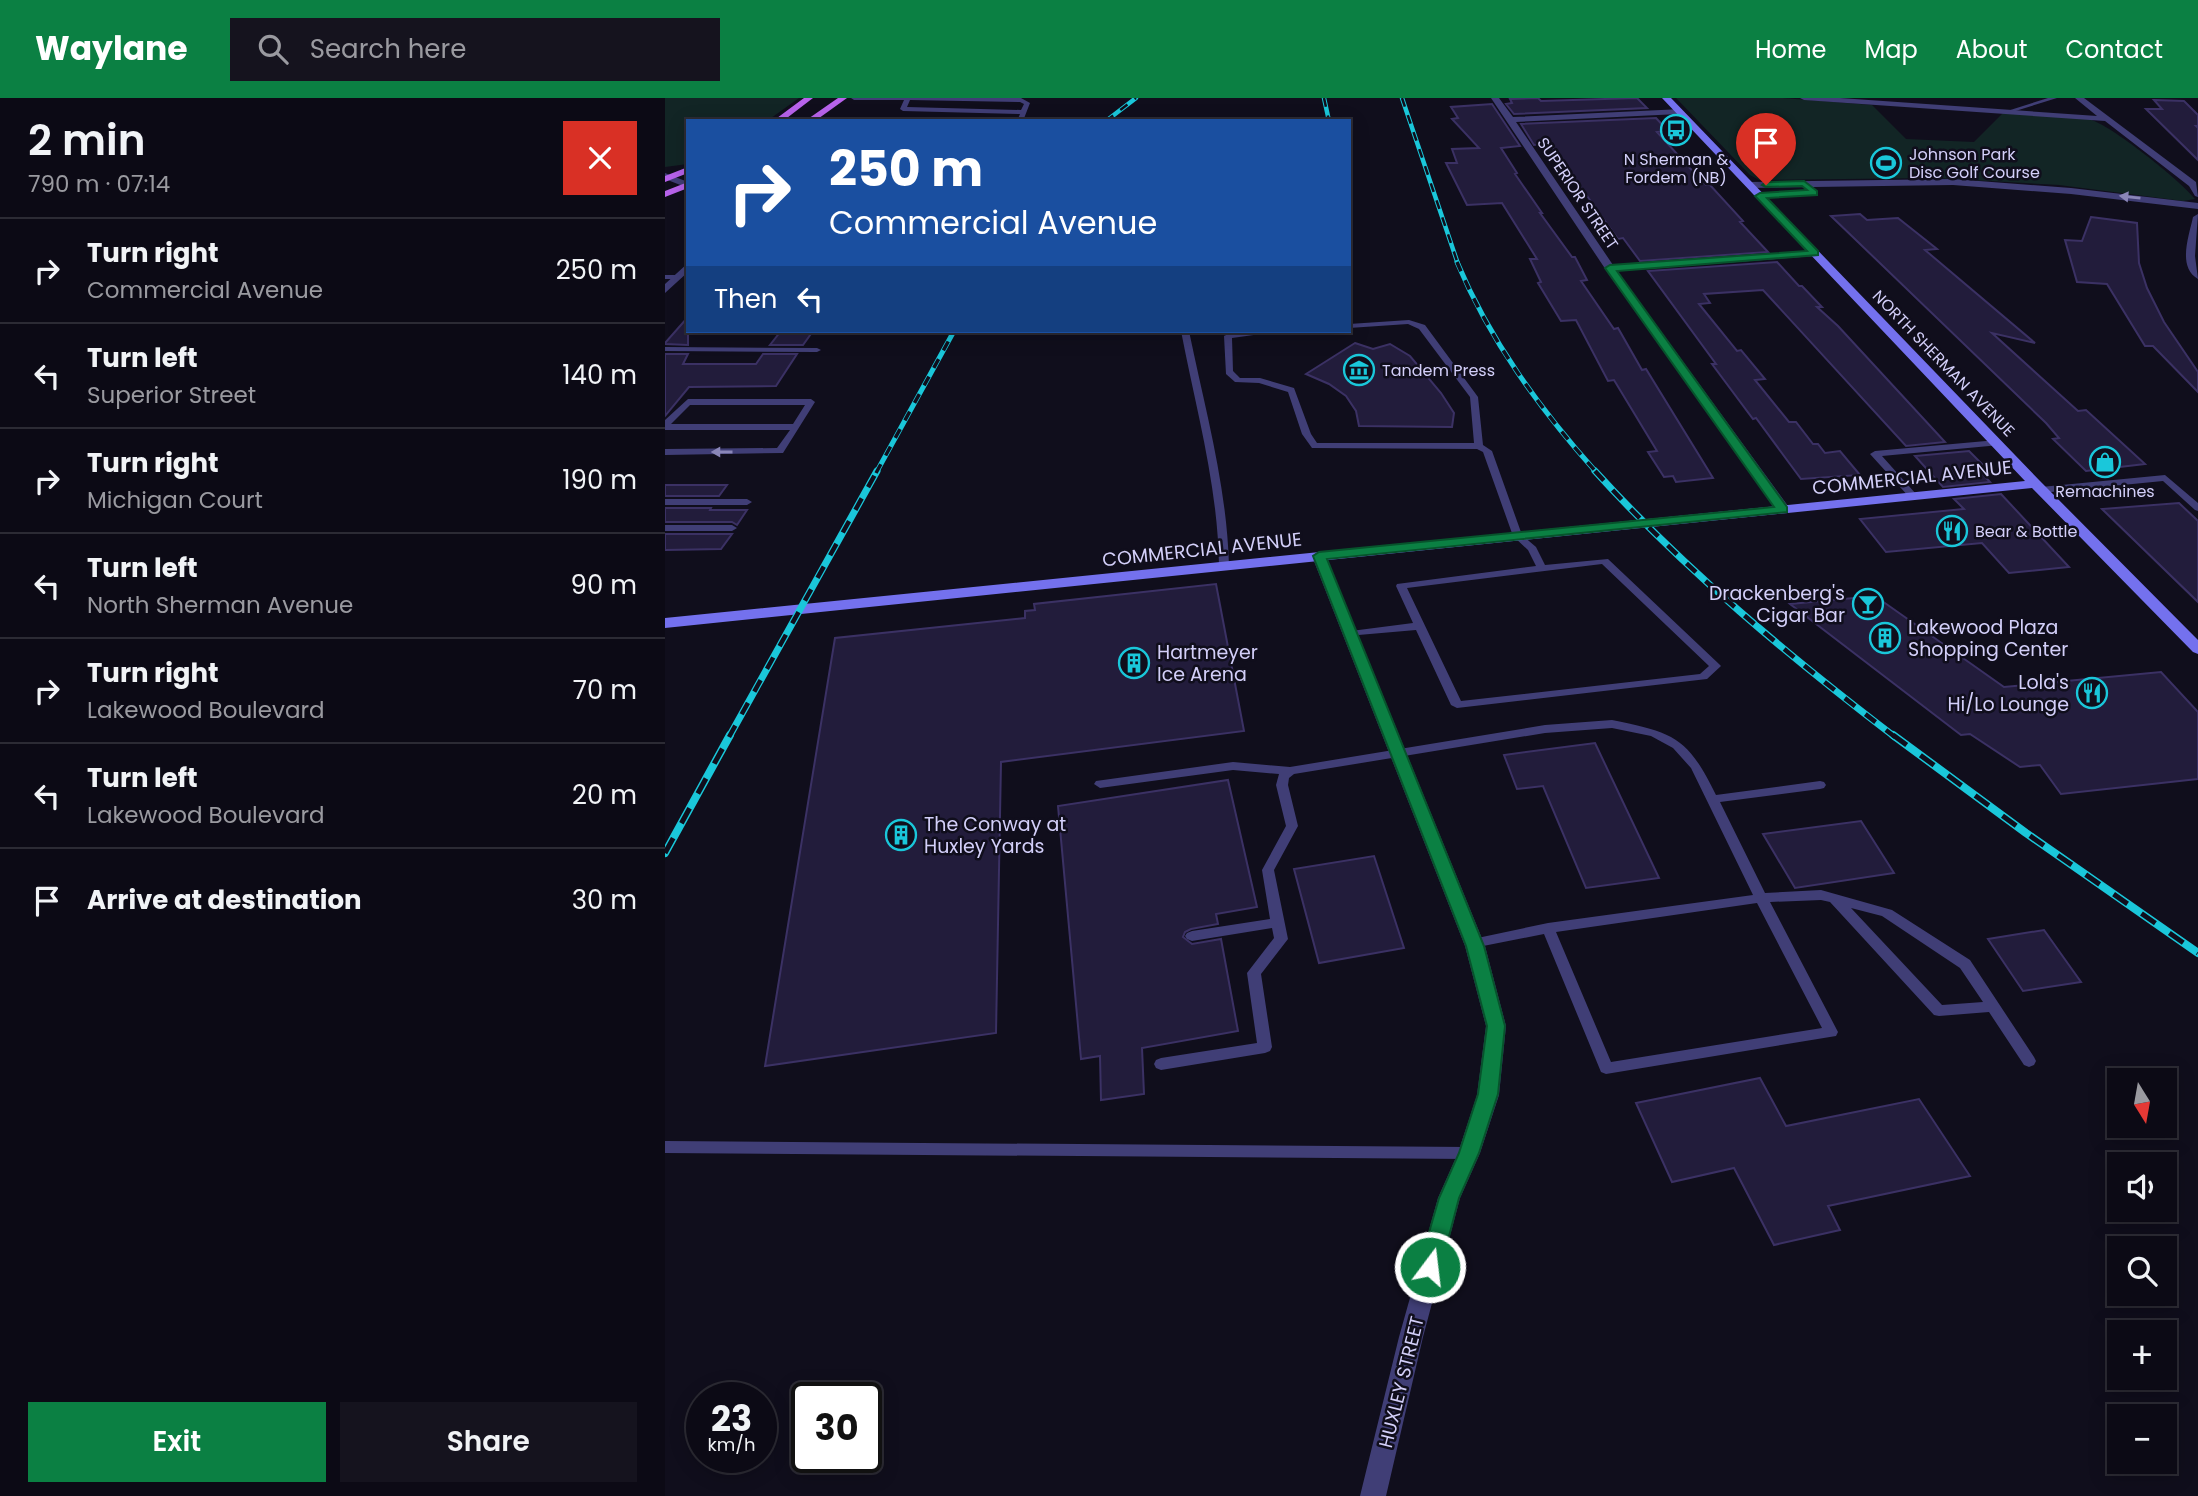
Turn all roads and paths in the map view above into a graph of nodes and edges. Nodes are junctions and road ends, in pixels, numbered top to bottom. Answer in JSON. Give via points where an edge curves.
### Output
{"nodes":[{"id":1,"x":809,"y":98,"type":"edge"},
{"id":2,"x":843,"y":98,"type":"edge"},
{"id":3,"x":854,"y":98,"type":"edge"},
{"id":4,"x":1495,"y":98,"type":"edge"},
{"id":5,"x":1666,"y":98,"type":"edge"},
{"id":6,"x":1804,"y":98,"type":"edge"},
{"id":7,"x":2054,"y":98,"type":"edge"},
{"id":8,"x":2079,"y":98,"type":"edge"},
{"id":9,"x":908,"y":99,"type":"edge"},
{"id":10,"x":1879,"y":101,"type":"edge"},
{"id":11,"x":1679,"y":111,"type":"junction"},
{"id":12,"x":1024,"y":112,"type":"junction"},
{"id":13,"x":2007,"y":112,"type":"junction"},
{"id":14,"x":780,"y":119,"type":"edge"},
{"id":15,"x":812,"y":119,"type":"edge"},
{"id":16,"x":827,"y":119,"type":"edge"},
{"id":17,"x":1021,"y":119,"type":"edge"},
{"id":18,"x":2106,"y":119,"type":"junction"},
{"id":19,"x":1510,"y":120,"type":"junction"},
{"id":20,"x":686,"y":171,"type":"edge"},
{"id":21,"x":666,"y":178,"type":"edge"},
{"id":22,"x":1804,"y":183,"type":"junction"},
{"id":23,"x":686,"y":184,"type":"edge"},
{"id":24,"x":1750,"y":185,"type":"junction"},
{"id":25,"x":686,"y":186,"type":"edge"},
{"id":26,"x":1814,"y":193,"type":"junction"},
{"id":27,"x":665,"y":194,"type":"edge"},
{"id":28,"x":2198,"y":194,"type":"edge"},
{"id":29,"x":1760,"y":196,"type":"junction"},
{"id":30,"x":2198,"y":206,"type":"edge"},
{"id":31,"x":2198,"y":217,"type":"edge"},
{"id":32,"x":1815,"y":253,"type":"junction"},
{"id":33,"x":686,"y":268,"type":"edge"},
{"id":34,"x":1610,"y":268,"type":"junction"},
{"id":35,"x":2198,"y":276,"type":"edge"},
{"id":36,"x":665,"y":277,"type":"edge"},
{"id":37,"x":678,"y":277,"type":"junction"},
{"id":38,"x":665,"y":290,"type":"edge"},
{"id":39,"x":1351,"y":326,"type":"edge"},
{"id":40,"x":1185,"y":333,"type":"edge"},
{"id":41,"x":1252,"y":333,"type":"edge"},
{"id":42,"x":665,"y":349,"type":"edge"},
{"id":43,"x":817,"y":350,"type":"dead end"},
{"id":44,"x":665,"y":426,"type":"edge"},
{"id":45,"x":796,"y":426,"type":"junction"},
{"id":46,"x":1997,"y":443,"type":"junction"},
{"id":47,"x":1479,"y":446,"type":"junction"},
{"id":48,"x":665,"y":452,"type":"edge"},
{"id":49,"x":2038,"y":487,"type":"junction"},
{"id":50,"x":1913,"y":496,"type":"junction"},
{"id":51,"x":665,"y":502,"type":"edge"},
{"id":52,"x":747,"y":502,"type":"dead end"},
{"id":53,"x":2198,"y":508,"type":"edge"},
{"id":54,"x":1783,"y":509,"type":"junction"},
{"id":55,"x":665,"y":528,"type":"edge"},
{"id":56,"x":732,"y":528,"type":"dead end"},
{"id":57,"x":1518,"y":536,"type":"junction"},
{"id":58,"x":1319,"y":556,"type":"junction"},
{"id":59,"x":1224,"y":566,"type":"junction"},
{"id":60,"x":1542,"y":568,"type":"junction"},
{"id":61,"x":665,"y":623,"type":"edge"},
{"id":62,"x":1419,"y":626,"type":"junction"},
{"id":63,"x":1351,"y":634,"type":"junction"},
{"id":64,"x":2198,"y":649,"type":"edge"},
{"id":65,"x":1398,"y":753,"type":"junction"},
{"id":66,"x":1290,"y":771,"type":"junction"},
{"id":67,"x":1100,"y":784,"type":"dead end"},
{"id":68,"x":1820,"y":785,"type":"dead end"},
{"id":69,"x":1713,"y":799,"type":"junction"},
{"id":70,"x":1761,"y":898,"type":"junction"},
{"id":71,"x":1835,"y":899,"type":"junction"},
{"id":72,"x":1278,"y":922,"type":"junction"},
{"id":73,"x":1548,"y":928,"type":"junction"},
{"id":74,"x":1192,"y":936,"type":"dead end"},
{"id":75,"x":1473,"y":943,"type":"junction"},
{"id":76,"x":1993,"y":1007,"type":"junction"},
{"id":77,"x":2029,"y":1061,"type":"dead end"},
{"id":78,"x":1161,"y":1064,"type":"dead end"},
{"id":79,"x":665,"y":1147,"type":"edge"},
{"id":80,"x":1469,"y":1153,"type":"junction"},
{"id":81,"x":1373,"y":1496,"type":"edge"}],
"edges":[{"from":1,"to":14,"type":"main road"},
{"from":2,"to":15,"type":"main road"},
{"from":2,"to":16,"type":"main road"},
{"from":3,"to":9,"type":"lane"},
{"from":4,"to":19,"type":"street","name":"SUPERIOR STREET"},
{"from":5,"to":11,"type":"street","name":"NORTH SHERMAN AVENUE"},
{"from":6,"to":10,"type":"street"},
{"from":7,"to":13,"type":"lane"},
{"from":8,"to":18,"type":"street"},
{"from":9,"to":12,"type":"lane","via":[[1021,100],[1027,103]]},
{"from":9,"to":12,"type":"lane","via":[[903,109]]},
{"from":10,"to":13,"type":"street"},
{"from":11,"to":19,"type":"street"},
{"from":11,"to":24,"type":"street","name":"NORTH SHERMAN AVENUE"},
{"from":12,"to":17,"type":"lane"},
{"from":13,"to":18,"type":"street"},
{"from":18,"to":28,"type":"street","via":[[2193,184]]},
{"from":19,"to":34,"type":"street","name":"SUPERIOR STREET"},
{"from":20,"to":21,"type":"main road"},
{"from":21,"to":23,"type":"street"},
{"from":22,"to":24,"type":"street"},
{"from":22,"to":26,"type":"street"},
{"from":30,"to":22,"type":"street","one_way":true,"via":[[1953,182]]},
{"from":24,"to":29,"type":"street","name":"NORTH SHERMAN AVENUE"},
{"from":25,"to":27,"type":"main road"},
{"from":26,"to":29,"type":"street"},
{"from":26,"to":31,"type":"street","via":[[1981,194]]},
{"from":29,"to":32,"type":"street","name":"NORTH SHERMAN AVENUE"},
{"from":31,"to":35,"type":"street","via":[[2190,256]]},
{"from":32,"to":34,"type":"street"},
{"from":32,"to":46,"type":"street","name":"NORTH SHERMAN AVENUE"},
{"from":33,"to":37,"type":"street"},
{"from":34,"to":54,"type":"street","name":"SUPERIOR STREET"},
{"from":36,"to":37,"type":"lane"},
{"from":37,"to":38,"type":"street"},
{"from":39,"to":47,"type":"lane","via":[[1409,322],[1422,327],[1474,397]]},
{"from":40,"to":59,"type":"lane","via":[[1214,471]]},
{"from":41,"to":47,"type":"lane","via":[[1228,336],[1229,372],[1238,380],[1291,390],[1308,440],[1315,446]]},
{"from":42,"to":43,"type":"lane"},
{"from":44,"to":45,"type":"lane"},
{"from":44,"to":45,"type":"lane","via":[[688,402],[811,402]]},
{"from":45,"to":48,"type":"lane","one_way":true,"via":[[780,451]]},
{"from":46,"to":49,"type":"street","name":"NORTH SHERMAN AVENUE"},
{"from":46,"to":50,"type":"lane","via":[[1875,454]]},
{"from":47,"to":57,"type":"lane","via":[[1487,451]]},
{"from":49,"to":50,"type":"street","name":"COMMERCIAL AVENUE"},
{"from":49,"to":53,"type":"lane","via":[[2165,478]]},
{"from":49,"to":64,"type":"street","name":"NORTH SHERMAN AVENUE"},
{"from":50,"to":54,"type":"street","name":"COMMERCIAL AVENUE"},
{"from":51,"to":52,"type":"lane"},
{"from":54,"to":57,"type":"street","name":"COMMERCIAL AVENUE"},
{"from":55,"to":56,"type":"lane"},
{"from":57,"to":58,"type":"street","name":"COMMERCIAL AVENUE"},
{"from":57,"to":60,"type":"lane"},
{"from":58,"to":59,"type":"street","name":"COMMERCIAL AVENUE"},
{"from":58,"to":63,"type":"street","name":"HUXLEY STREET"},
{"from":59,"to":61,"type":"street","name":"COMMERCIAL AVENUE"},
{"from":60,"to":62,"type":"lane","via":[[1401,586]]},
{"from":60,"to":62,"type":"lane","via":[[1604,561],[1716,666],[1703,677],[1457,705]]},
{"from":62,"to":63,"type":"lane"},
{"from":63,"to":65,"type":"street","name":"HUXLEY STREET"},
{"from":65,"to":66,"type":"lane"},
{"from":65,"to":69,"type":"lane","via":[[1612,723],[1655,733],[1677,745],[1696,766]]},
{"from":65,"to":75,"type":"street","name":"HUXLEY STREET"},
{"from":66,"to":67,"type":"lane","via":[[1233,766]]},
{"from":66,"to":72,"type":"lane","via":[[1282,785],[1291,826],[1268,870]]},
{"from":68,"to":69,"type":"lane"},
{"from":69,"to":70,"type":"lane"},
{"from":70,"to":71,"type":"lane","via":[[1821,895]]},
{"from":70,"to":73,"type":"lane"},
{"from":70,"to":73,"type":"lane","via":[[1831,1032],[1606,1068]]},
{"from":71,"to":76,"type":"lane","via":[[1887,913],[1965,964]]},
{"from":71,"to":76,"type":"lane","via":[[1939,1011]]},
{"from":72,"to":74,"type":"lane"},
{"from":72,"to":78,"type":"lane","via":[[1281,939],[1254,973],[1265,1047]]},
{"from":73,"to":75,"type":"lane"},
{"from":75,"to":80,"type":"street","name":"HUXLEY STREET","via":[[1496,1026],[1488,1094]]},
{"from":76,"to":77,"type":"lane"},
{"from":79,"to":80,"type":"lane"},
{"from":80,"to":81,"type":"street","name":"HUXLEY STREET","via":[[1449,1198]]}]}
